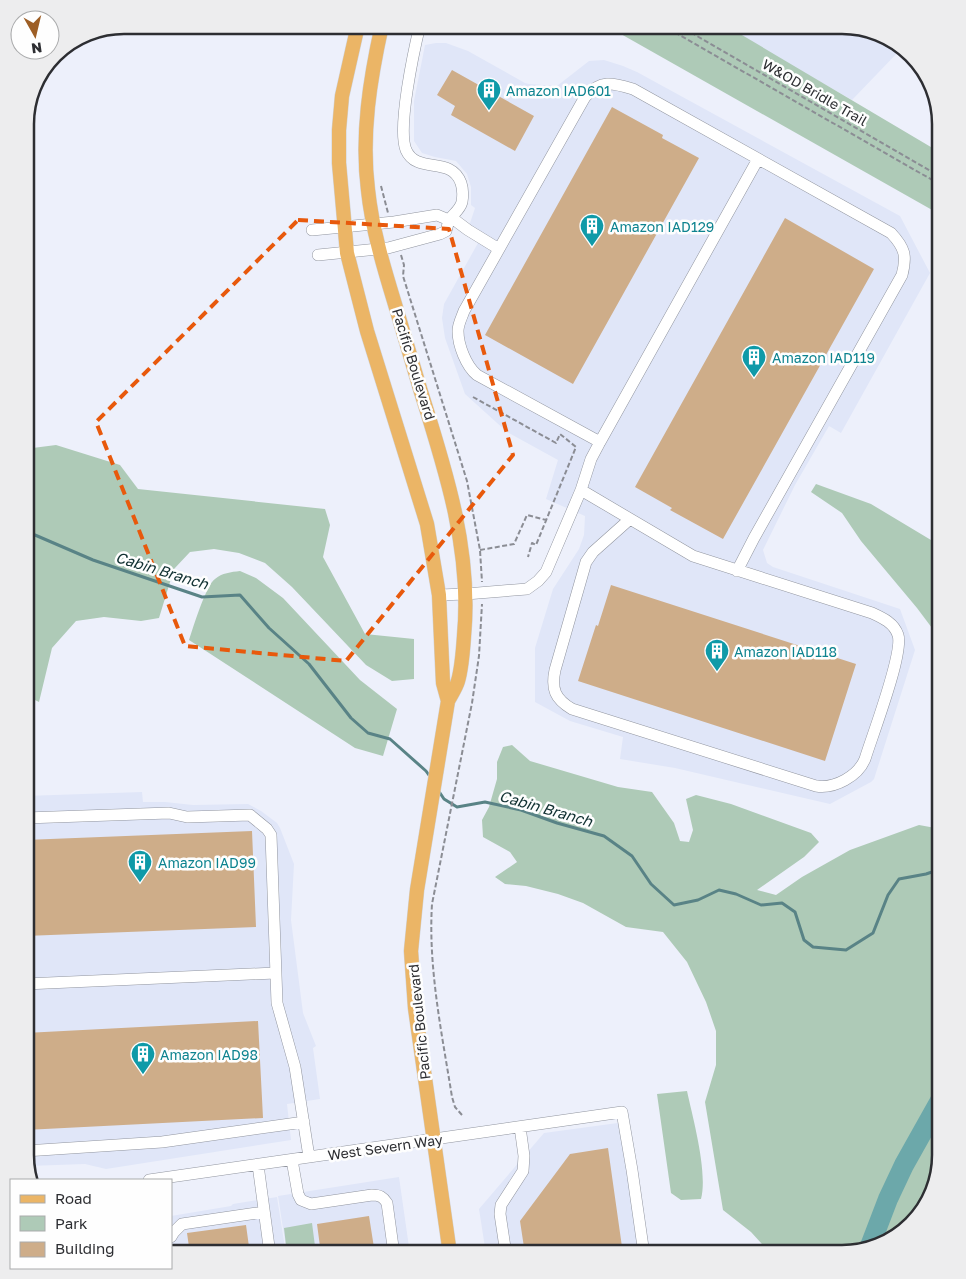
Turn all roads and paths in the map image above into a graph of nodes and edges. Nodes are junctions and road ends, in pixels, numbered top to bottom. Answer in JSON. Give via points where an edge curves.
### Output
{"nodes":[{"id":1,"x":356,"y":34,"type":"edge"},
{"id":2,"x":380,"y":34,"type":"edge"},
{"id":3,"x":418,"y":34,"type":"edge"},
{"id":4,"x":678,"y":34,"type":"edge"},
{"id":5,"x":694,"y":34,"type":"edge"},
{"id":6,"x":758,"y":159,"type":"junction"},
{"id":7,"x":932,"y":171,"type":"edge"},
{"id":8,"x":932,"y":180,"type":"edge"},
{"id":9,"x":451,"y":219,"type":"junction"},
{"id":10,"x":374,"y":224,"type":"junction"},
{"id":11,"x":344,"y":227,"type":"junction"},
{"id":12,"x":312,"y":230,"type":"dead end"},
{"id":13,"x":379,"y":249,"type":"junction"},
{"id":14,"x":499,"y":249,"type":"junction"},
{"id":15,"x":347,"y":253,"type":"junction"},
{"id":16,"x":318,"y":255,"type":"dead end"},
{"id":17,"x":473,"y":397,"type":"dead end"},
{"id":18,"x":600,"y":442,"type":"junction"},
{"id":19,"x":581,"y":490,"type":"junction"},
{"id":20,"x":630,"y":519,"type":"junction"},
{"id":21,"x":546,"y":520,"type":"junction"},
{"id":22,"x":480,"y":550,"type":"dead end"},
{"id":23,"x":528,"y":557,"type":"dead end"},
{"id":24,"x":737,"y":571,"type":"junction"},
{"id":25,"x":466,"y":594,"type":"junction"},
{"id":26,"x":439,"y":595,"type":"junction"},
{"id":27,"x":448,"y":702,"type":"junction"},
{"id":28,"x":459,"y":764,"type":"dead end"},
{"id":29,"x":34,"y":818,"type":"edge"},
{"id":30,"x":275,"y":973,"type":"junction"},
{"id":31,"x":34,"y":984,"type":"edge"},
{"id":32,"x":462,"y":1115,"type":"dead end"},
{"id":33,"x":304,"y":1122,"type":"junction"},
{"id":34,"x":520,"y":1127,"type":"junction"},
{"id":35,"x":434,"y":1140,"type":"junction"},
{"id":36,"x":34,"y":1150,"type":"edge"},
{"id":37,"x":309,"y":1157,"type":"junction"},
{"id":38,"x":292,"y":1160,"type":"junction"},
{"id":39,"x":258,"y":1165,"type":"junction"},
{"id":40,"x":155,"y":1179,"type":"edge"},
{"id":41,"x":264,"y":1212,"type":"junction"},
{"id":42,"x":172,"y":1235,"type":"edge"},
{"id":43,"x":269,"y":1245,"type":"edge"},
{"id":44,"x":393,"y":1245,"type":"edge"},
{"id":45,"x":449,"y":1245,"type":"edge"},
{"id":46,"x":505,"y":1245,"type":"edge"},
{"id":47,"x":643,"y":1245,"type":"edge"}],
"edges":[{"from":1,"to":11,"type":"main road","name":"Pacific Boulevard","via":[[342,96],[339,130]]},
{"from":2,"to":10,"type":"main road","name":"Pacific Boulevard","via":[[370,87],[365,156]]},
{"from":3,"to":9,"type":"street","via":[[407,91],[404,142],[413,159],[447,168],[458,176],[463,197]]},
{"from":4,"to":8,"type":"path"},
{"from":5,"to":7,"type":"path","name":"W&OD Bridle Trail"},
{"from":6,"to":14,"type":"street","via":[[633,89],[615,83],[600,85],[585,97]]},
{"from":6,"to":18,"type":"street"},
{"from":6,"to":24,"type":"street","via":[[891,233],[900,243],[905,263],[902,275]]},
{"from":9,"to":10,"type":"street","via":[[437,214]]},
{"from":9,"to":13,"type":"street","via":[[446,231],[440,234]]},
{"from":9,"to":14,"type":"street"},
{"from":10,"to":11,"type":"street"},
{"from":10,"to":13,"type":"main road","name":"Pacific Boulevard"},
{"from":11,"to":12,"type":"street"},
{"from":11,"to":15,"type":"main road","name":"Pacific Boulevard"},
{"from":13,"to":15,"type":"street"},
{"from":13,"to":25,"type":"main road","name":"Pacific Boulevard","via":[[454,508],[462,546]]},
{"from":14,"to":18,"type":"street","via":[[464,311],[458,328],[470,369]]},
{"from":15,"to":16,"type":"street"},
{"from":15,"to":26,"type":"main road","name":"Pacific Boulevard","via":[[367,331],[427,524]]},
{"from":17,"to":21,"type":"path","via":[[556,443],[560,434],[576,447]]},
{"from":18,"to":19,"type":"street"},
{"from":19,"to":20,"type":"street"},
{"from":19,"to":25,"type":"street","via":[[546,572],[538,581],[527,589]]},
{"from":20,"to":24,"type":"street","via":[[693,556]]},
{"from":20,"to":24,"type":"street","via":[[586,562],[555,670],[553,686],[558,699],[572,709],[816,786],[830,786],[848,778],[856,773],[865,759],[898,655],[898,634],[891,623],[881,617]]},
{"from":21,"to":22,"type":"path","via":[[527,514],[514,544]]},
{"from":21,"to":23,"type":"path","via":[[536,545],[532,543]]},
{"from":25,"to":26,"type":"street"},
{"from":25,"to":27,"type":"main road","name":"Pacific Boulevard","via":[[458,682]]},
{"from":26,"to":27,"type":"main road","name":"Pacific Boulevard","via":[[443,683]]},
{"from":27,"to":35,"type":"main road","name":"Pacific Boulevard","via":[[417,890],[412,951],[413,994]]},
{"from":28,"to":32,"type":"path","via":[[432,904],[431,936],[452,1097]]},
{"from":29,"to":30,"type":"street","via":[[169,813],[187,817],[250,816],[271,835]]},
{"from":30,"to":31,"type":"street"},
{"from":30,"to":33,"type":"street","via":[[277,1003],[295,1067]]},
{"from":33,"to":36,"type":"street","via":[[162,1142]]},
{"from":33,"to":37,"type":"street"},
{"from":34,"to":35,"type":"street","name":"West Severn Way"},
{"from":34,"to":46,"type":"street","via":[[523,1171],[501,1205]]},
{"from":34,"to":47,"type":"street","name":"West Severn Way","via":[[622,1112]]},
{"from":35,"to":37,"type":"street","name":"West Severn Way"},
{"from":35,"to":45,"type":"main road","name":"Pacific Boulevard"},
{"from":37,"to":38,"type":"street","name":"West Severn Way"},
{"from":38,"to":39,"type":"street","name":"West Severn Way"},
{"from":38,"to":44,"type":"street","via":[[301,1200],[311,1204],[372,1194],[384,1198]]},
{"from":39,"to":40,"type":"street","name":"West Severn Way"},
{"from":39,"to":41,"type":"street"},
{"from":41,"to":42,"type":"street","via":[[182,1224]]},
{"from":41,"to":43,"type":"street"}]}
